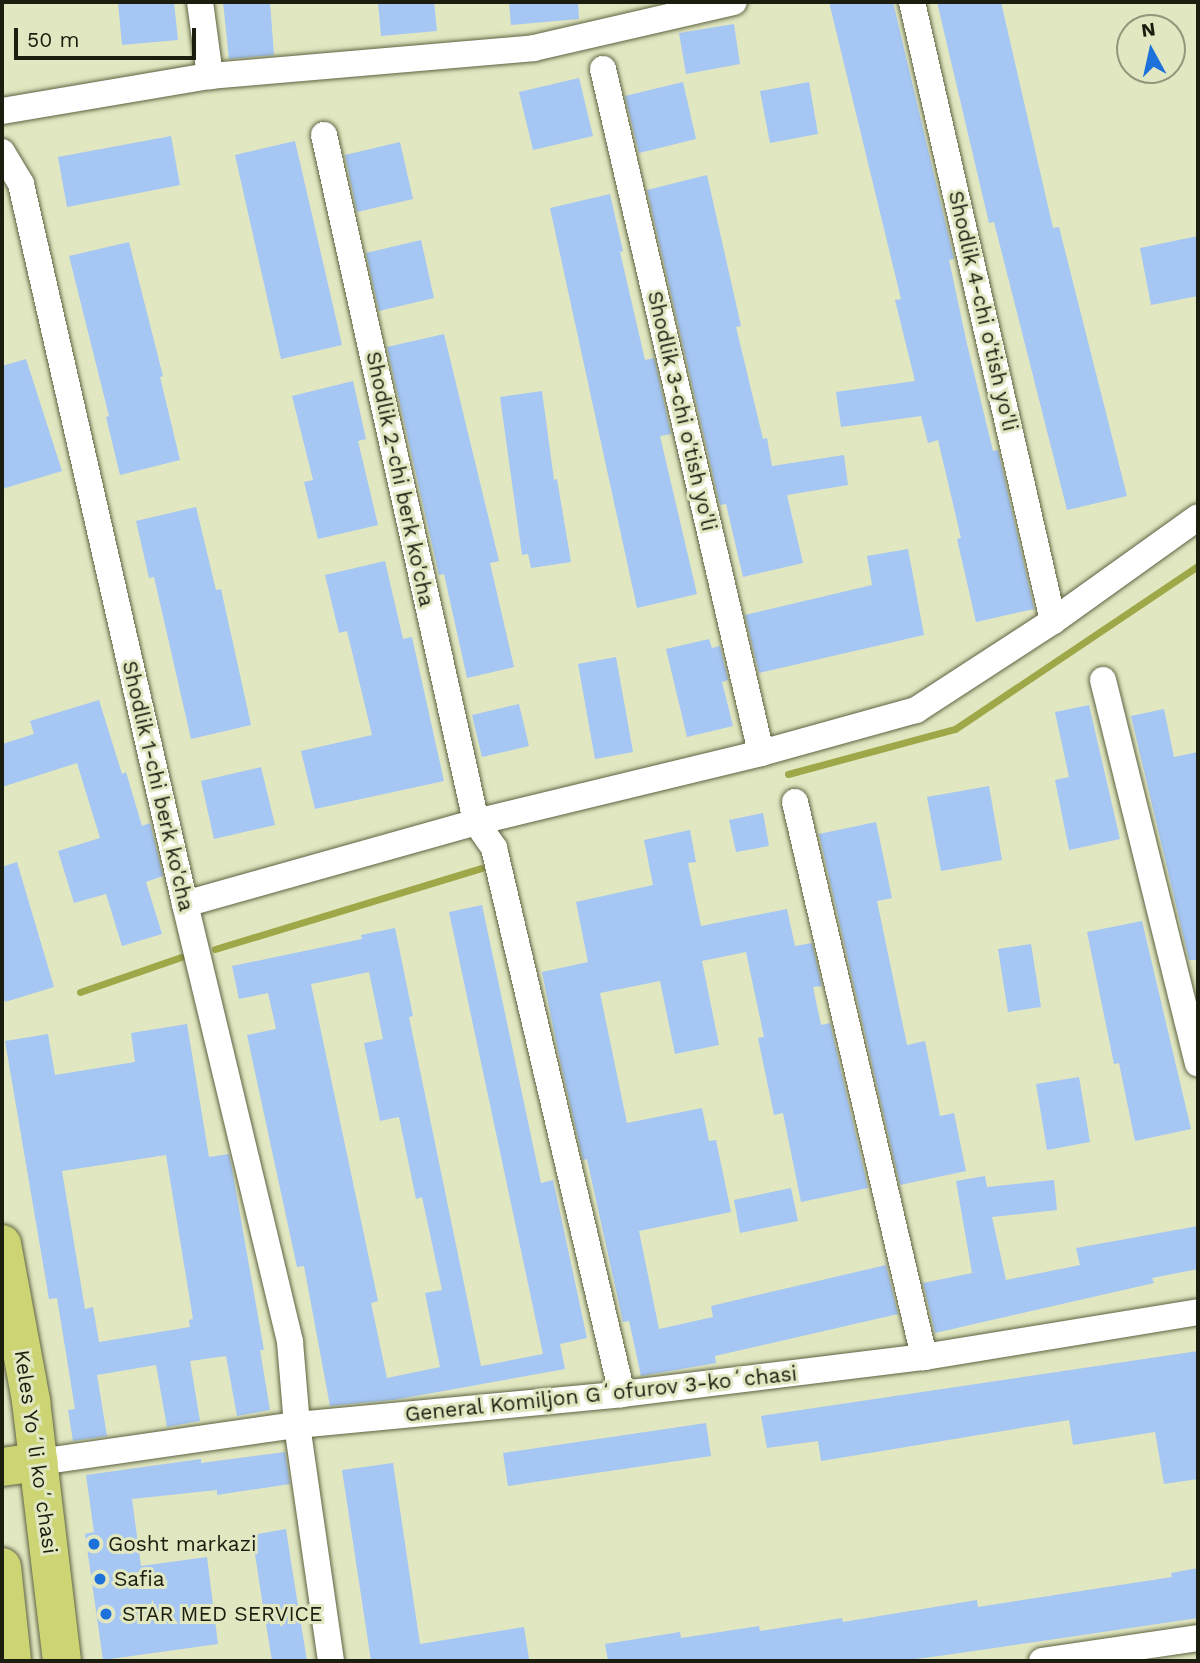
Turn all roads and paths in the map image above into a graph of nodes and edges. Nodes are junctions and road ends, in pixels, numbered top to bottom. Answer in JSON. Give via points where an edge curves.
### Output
{"nodes":[{"id":1,"x":200,"y":2,"type":"edge"},
{"id":2,"x":734,"y":2,"type":"edge"},
{"id":3,"x":912,"y":2,"type":"edge"},
{"id":4,"x":603,"y":69,"type":"dead end"},
{"id":5,"x":210,"y":76,"type":"junction"},
{"id":6,"x":2,"y":111,"type":"edge"},
{"id":7,"x":324,"y":135,"type":"dead end"},
{"id":8,"x":2,"y":152,"type":"edge"},
{"id":9,"x":1198,"y":517,"type":"edge"},
{"id":10,"x":1054,"y":621,"type":"junction"},
{"id":11,"x":1103,"y":680,"type":"dead end"},
{"id":12,"x":761,"y":753,"type":"junction"},
{"id":13,"x":795,"y":802,"type":"dead end"},
{"id":14,"x":476,"y":822,"type":"junction"},
{"id":15,"x":185,"y":904,"type":"junction"},
{"id":16,"x":1198,"y":1063,"type":"edge"},
{"id":17,"x":2,"y":1244,"type":"edge"},
{"id":18,"x":1198,"y":1312,"type":"edge"},
{"id":19,"x":924,"y":1357,"type":"junction"},
{"id":20,"x":622,"y":1394,"type":"junction"},
{"id":21,"x":298,"y":1425,"type":"junction"},
{"id":22,"x":39,"y":1462,"type":"junction"},
{"id":23,"x":2,"y":1466,"type":"edge"},
{"id":24,"x":2,"y":1567,"type":"edge"},
{"id":25,"x":1198,"y":1638,"type":"edge"},
{"id":26,"x":12,"y":1661,"type":"edge"},
{"id":27,"x":62,"y":1661,"type":"edge"},
{"id":28,"x":331,"y":1661,"type":"edge"},
{"id":29,"x":1042,"y":1661,"type":"edge"}],
"edges":[{"from":1,"to":5,"type":"street"},
{"from":2,"to":5,"type":"street","via":[[534,48]]},
{"from":3,"to":10,"type":"street","name":"Shodlik 4-chi o'tish yo'li"},
{"from":4,"to":12,"type":"street","name":"Shodlik 3-chi o'tish yo'li"},
{"from":5,"to":6,"type":"street"},
{"from":7,"to":14,"type":"street","name":"Shodlik 2-chi berk ko'cha"},
{"from":8,"to":15,"type":"street","name":"Shodlik 1-chi berk ko'cha","via":[[21,184]]},
{"from":9,"to":10,"type":"street"},
{"from":10,"to":12,"type":"street","via":[[916,709]]},
{"from":11,"to":16,"type":"street"},
{"from":12,"to":14,"type":"street"},
{"from":13,"to":19,"type":"street"},
{"from":14,"to":15,"type":"street"},
{"from":14,"to":20,"type":"street","via":[[494,848]]},
{"from":15,"to":21,"type":"street","name":"Shodlik 1-chi berk ko'cha","via":[[290,1342]]},
{"from":17,"to":22,"type":"main road","name":"Keles Yoʻli koʻchasi"},
{"from":18,"to":19,"type":"street","name":"General Komiljon Gʻofurov 3-koʻchasi"},
{"from":19,"to":20,"type":"street","name":"General Komiljon Gʻofurov 3-koʻchasi"},
{"from":20,"to":21,"type":"street","name":"General Komiljon Gʻofurov 3-koʻchasi"},
{"from":21,"to":22,"type":"street","name":"General Komiljon Gʻofurov 3-koʻchasi"},
{"from":21,"to":28,"type":"street","name":"Shodlik 1-chi berk ko'cha"},
{"from":22,"to":23,"type":"main road","name":"General Komiljon Gʻofurov 3-koʻchasi"},
{"from":22,"to":27,"type":"main road","name":"Keles Yoʻli koʻchasi"},
{"from":24,"to":26,"type":"main road"},
{"from":25,"to":29,"type":"street"}]}
